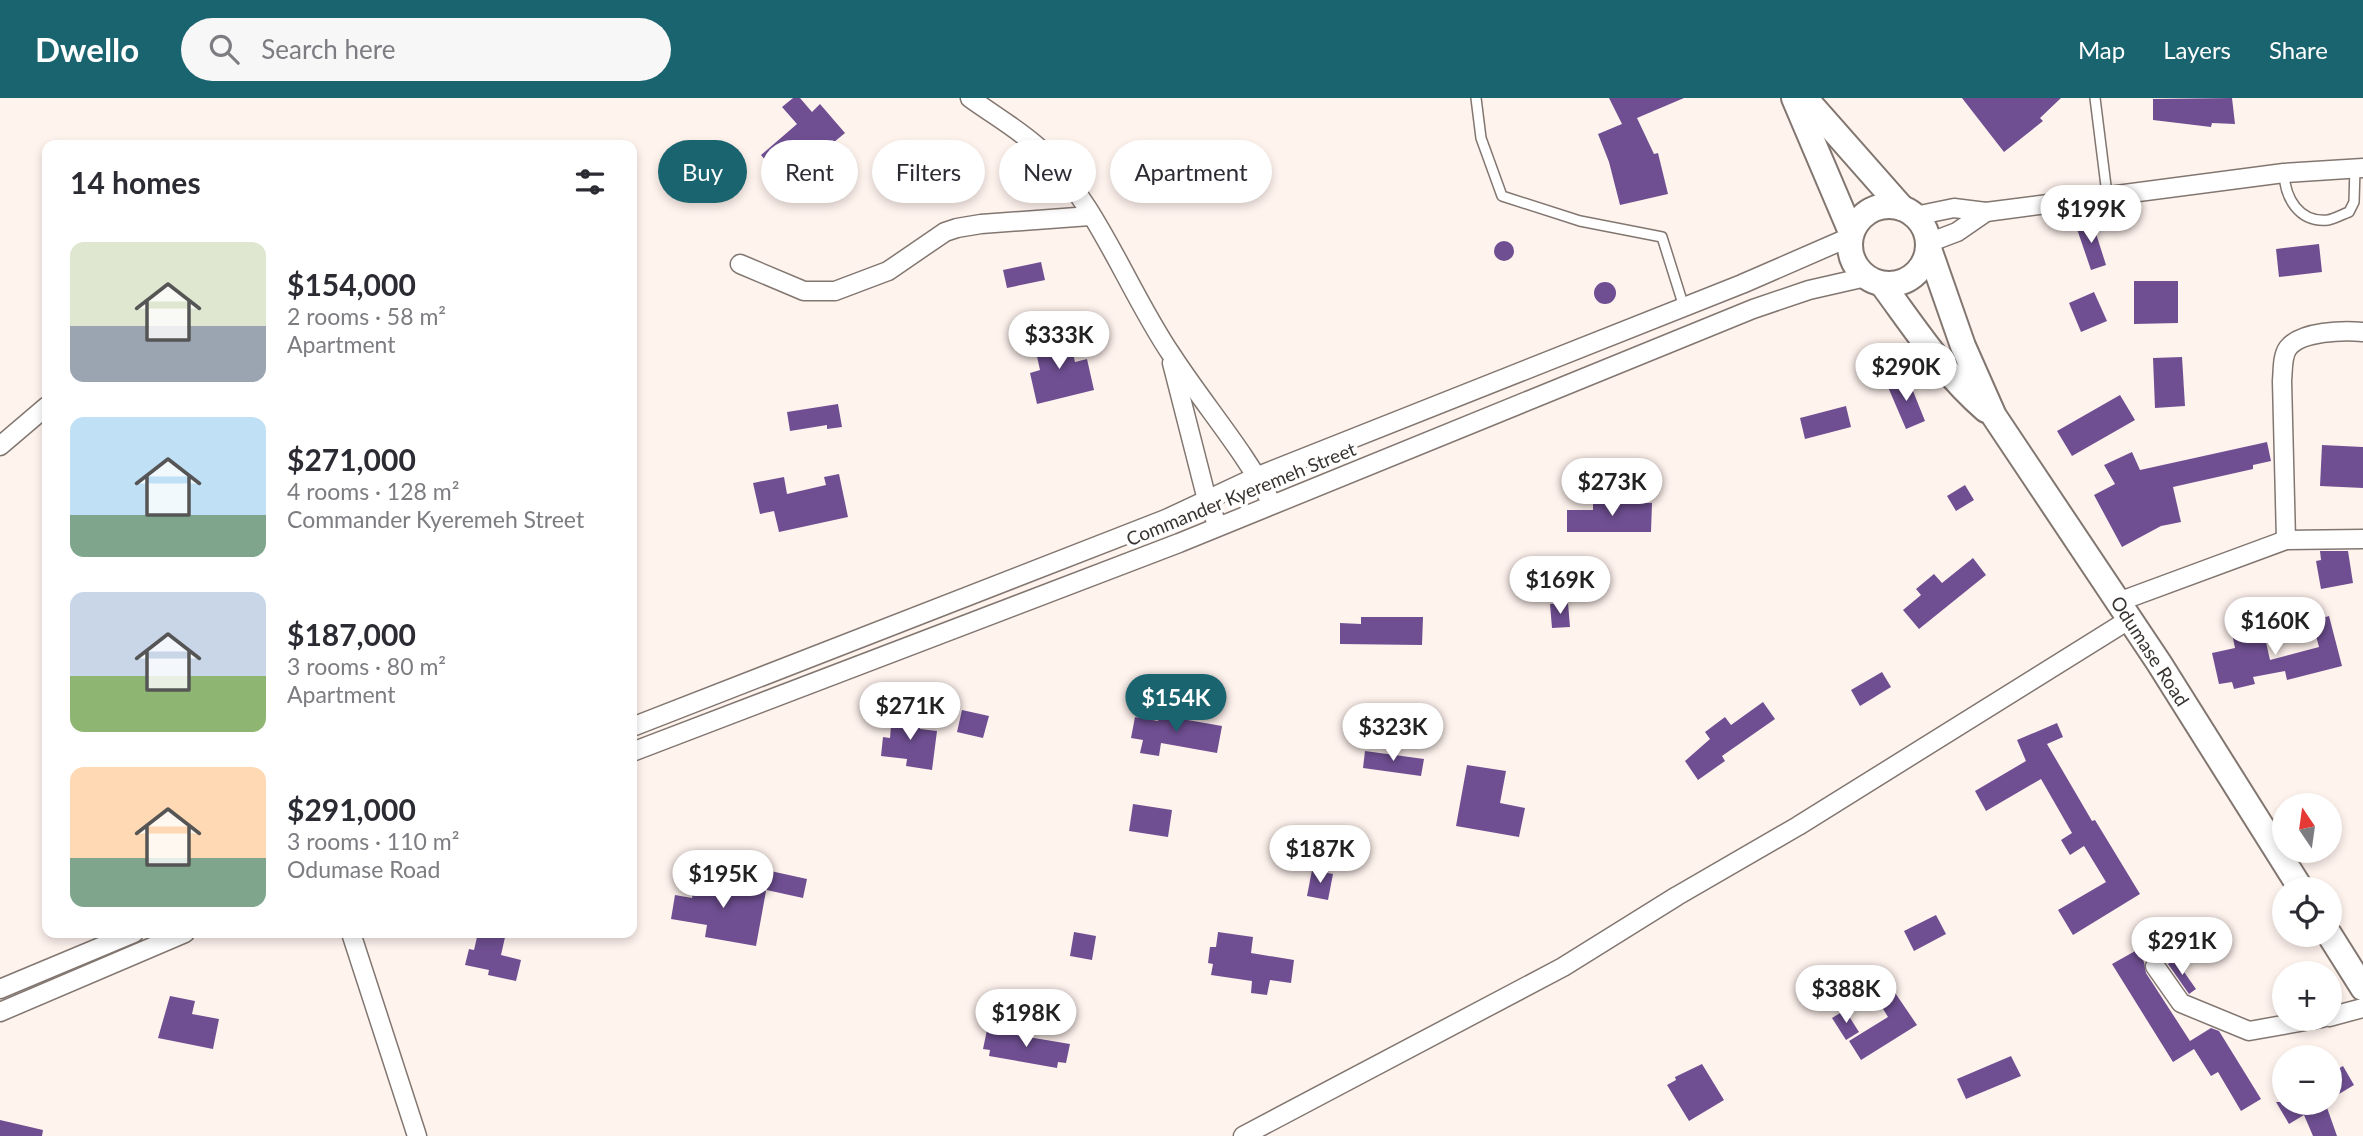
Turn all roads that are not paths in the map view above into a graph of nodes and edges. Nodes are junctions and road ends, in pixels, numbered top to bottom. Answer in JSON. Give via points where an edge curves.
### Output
{"nodes":[{"id":1,"x":970,"y":98,"type":"edge"},
{"id":2,"x":1476,"y":98,"type":"edge"},
{"id":3,"x":1794,"y":98,"type":"edge"},
{"id":4,"x":1805,"y":98,"type":"edge"},
{"id":5,"x":2095,"y":98,"type":"edge"},
{"id":6,"x":2359,"y":168,"type":"edge"},
{"id":7,"x":2284,"y":173,"type":"junction"},
{"id":8,"x":2107,"y":194,"type":"junction"},
{"id":9,"x":1909,"y":212,"type":"junction"},
{"id":10,"x":1986,"y":212,"type":"junction"},
{"id":11,"x":1090,"y":216,"type":"junction"},
{"id":12,"x":1851,"y":235,"type":"junction"},
{"id":13,"x":1928,"y":245,"type":"junction"},
{"id":14,"x":740,"y":264,"type":"dead end"},
{"id":15,"x":1874,"y":280,"type":"junction"},
{"id":16,"x":1684,"y":307,"type":"junction"},
{"id":17,"x":2363,"y":332,"type":"edge"},
{"id":18,"x":1170,"y":353,"type":"junction"},
{"id":19,"x":42,"y":410,"type":"edge"},
{"id":20,"x":1994,"y":416,"type":"junction"},
{"id":21,"x":0,"y":446,"type":"edge"},
{"id":22,"x":1258,"y":476,"type":"junction"},
{"id":23,"x":1207,"y":500,"type":"junction"},
{"id":24,"x":1272,"y":504,"type":"junction"},
{"id":25,"x":1218,"y":526,"type":"junction"},
{"id":26,"x":2363,"y":539,"type":"edge"},
{"id":27,"x":2286,"y":540,"type":"junction"},
{"id":28,"x":2124,"y":610,"type":"junction"},
{"id":29,"x":637,"y":722,"type":"edge"},
{"id":30,"x":638,"y":750,"type":"edge"},
{"id":31,"x":2293,"y":877,"type":"edge"},
{"id":32,"x":122,"y":938,"type":"edge"},
{"id":33,"x":174,"y":938,"type":"edge"},
{"id":34,"x":353,"y":938,"type":"edge"},
{"id":35,"x":2337,"y":947,"type":"edge"},
{"id":36,"x":2155,"y":966,"type":"dead end"},
{"id":37,"x":2363,"y":988,"type":"edge"},
{"id":38,"x":0,"y":989,"type":"edge"},
{"id":39,"x":2363,"y":1008,"type":"edge"},
{"id":40,"x":0,"y":1012,"type":"edge"},
{"id":41,"x":2342,"y":1014,"type":"edge"},
{"id":42,"x":2272,"y":1027,"type":"edge"},
{"id":43,"x":417,"y":1136,"type":"edge"},
{"id":44,"x":1243,"y":1136,"type":"edge"}],
"edges":[{"from":1,"to":11,"type":"street","via":[[1038,148]]},
{"from":2,"to":16,"type":"lane","via":[[1481,138],[1502,196],[1580,221],[1662,237]]},
{"from":3,"to":12,"type":"main road"},
{"from":4,"to":9,"type":"main road"},
{"from":5,"to":8,"type":"lane"},
{"from":6,"to":7,"type":"street"},
{"from":6,"to":7,"type":"lane","via":[[2349,212],[2327,220],[2293,207]]},
{"from":7,"to":8,"type":"street"},
{"from":8,"to":10,"type":"street"},
{"from":9,"to":10,"type":"street","via":[[1954,208]]},
{"from":9,"to":12,"type":"main road","via":[[1887,205],[1871,210],[1859,219]]},
{"from":9,"to":13,"type":"main road","via":[[1924,228]]},
{"from":10,"to":13,"type":"street"},
{"from":11,"to":14,"type":"street","via":[[957,228],[888,271],[835,291],[804,291]]},
{"from":11,"to":18,"type":"street"},
{"from":12,"to":15,"type":"main road","via":[[1852,260]]},
{"from":12,"to":16,"type":"street","name":"Commander Kyeremeh Street"},
{"from":13,"to":15,"type":"main road","via":[[1919,271],[1908,279],[1895,284]]},
{"from":13,"to":20,"type":"main road","name":"Odumase Road"},
{"from":15,"to":20,"type":"main road","name":"Odumase Road","via":[[1953,377]]},
{"from":15,"to":24,"type":"street","name":"Commander Kyeremeh Street","via":[[1809,290],[1753,309]]},
{"from":16,"to":22,"type":"street","name":"Commander Kyeremeh Street"},
{"from":17,"to":27,"type":"street","via":[[2326,332],[2288,347],[2282,381]]},
{"from":18,"to":22,"type":"street"},
{"from":18,"to":23,"type":"street"},
{"from":19,"to":21,"type":"street"},
{"from":20,"to":28,"type":"main road","name":"Odumase Road"},
{"from":22,"to":23,"type":"street","name":"Commander Kyeremeh Street"},
{"from":22,"to":24,"type":"street"},
{"from":23,"to":25,"type":"street"},
{"from":23,"to":29,"type":"street","name":"Commander Kyeremeh Street"},
{"from":24,"to":25,"type":"street","name":"Commander Kyeremeh Street"},
{"from":25,"to":30,"type":"street","name":"Commander Kyeremeh Street"},
{"from":26,"to":27,"type":"street"},
{"from":27,"to":28,"type":"street"},
{"from":28,"to":31,"type":"main road","name":"Odumase Road"},
{"from":28,"to":44,"type":"street","via":[[1810,819],[1563,967]]},
{"from":32,"to":38,"type":"street"},
{"from":33,"to":40,"type":"street"},
{"from":34,"to":43,"type":"street"},
{"from":35,"to":37,"type":"main road"},
{"from":36,"to":42,"type":"street","via":[[2181,1003],[2249,1031]]},
{"from":39,"to":41,"type":"street"}]}
